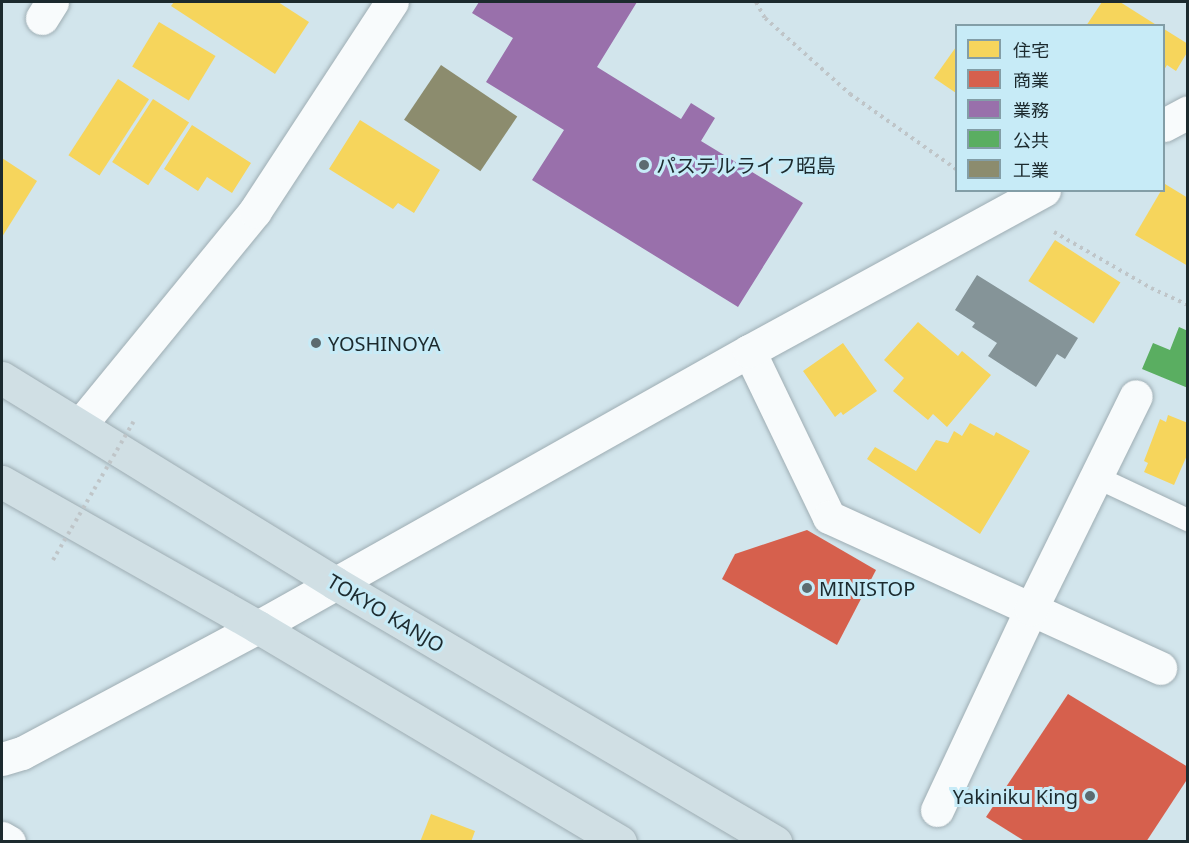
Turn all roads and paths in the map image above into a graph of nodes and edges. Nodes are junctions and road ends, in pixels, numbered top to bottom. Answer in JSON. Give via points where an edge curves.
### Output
{"nodes":[{"id":1,"x":392,"y":2,"type":"edge"},
{"id":2,"x":756,"y":2,"type":"edge"},
{"id":3,"x":1188,"y":112,"type":"edge"},
{"id":4,"x":1165,"y":124,"type":"edge"},
{"id":5,"x":955,"y":168,"type":"edge"},
{"id":6,"x":1040,"y":192,"type":"edge"},
{"id":7,"x":1012,"y":208,"type":"junction"},
{"id":8,"x":1188,"y":305,"type":"edge"},
{"id":9,"x":749,"y":351,"type":"junction"},
{"id":10,"x":2,"y":378,"type":"edge"},
{"id":11,"x":1136,"y":396,"type":"dead end"},
{"id":12,"x":135,"y":419,"type":"dead end"},
{"id":13,"x":80,"y":425,"type":"junction"},
{"id":14,"x":1096,"y":477,"type":"junction"},
{"id":15,"x":4,"y":489,"type":"edge"},
{"id":16,"x":1188,"y":520,"type":"edge"},
{"id":17,"x":53,"y":560,"type":"dead end"},
{"id":18,"x":334,"y":583,"type":"junction"},
{"id":19,"x":1031,"y":609,"type":"junction"},
{"id":20,"x":258,"y":627,"type":"junction"},
{"id":21,"x":1160,"y":668,"type":"dead end"},
{"id":22,"x":2,"y":759,"type":"edge"},
{"id":23,"x":937,"y":810,"type":"dead end"},
{"id":24,"x":2,"y":838,"type":"edge"},
{"id":25,"x":9,"y":842,"type":"edge"},
{"id":26,"x":620,"y":842,"type":"edge"},
{"id":27,"x":776,"y":842,"type":"edge"}],
"edges":[{"from":1,"to":13,"type":"street","via":[[255,211]]},
{"from":2,"to":5,"type":"path","via":[[765,18],[850,94]]},
{"from":3,"to":4,"type":"street"},
{"from":6,"to":7,"type":"street"},
{"from":7,"to":8,"type":"path"},
{"from":7,"to":9,"type":"street"},
{"from":9,"to":18,"type":"street"},
{"from":9,"to":19,"type":"street","via":[[829,517]]},
{"from":10,"to":13,"type":"highway","name":"TOKYO KANJO"},
{"from":11,"to":14,"type":"street"},
{"from":12,"to":17,"type":"path","bridge":true},
{"from":13,"to":18,"type":"highway","name":"TOKYO KANJO"},
{"from":14,"to":16,"type":"lane"},
{"from":14,"to":19,"type":"street"},
{"from":15,"to":20,"type":"highway"},
{"from":18,"to":20,"type":"street"},
{"from":18,"to":27,"type":"highway","name":"TOKYO KANJO"},
{"from":19,"to":21,"type":"street"},
{"from":19,"to":23,"type":"street"},
{"from":20,"to":22,"type":"street","via":[[22,753]]},
{"from":20,"to":26,"type":"highway"},
{"from":24,"to":25,"type":"street"}]}
